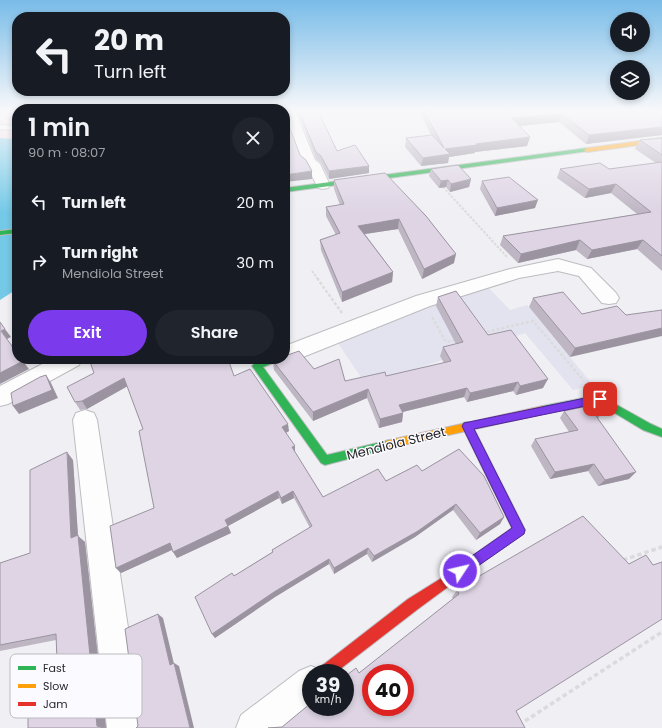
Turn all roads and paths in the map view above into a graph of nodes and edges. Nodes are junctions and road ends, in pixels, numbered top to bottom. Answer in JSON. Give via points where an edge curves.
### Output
{"nodes":[{"id":1,"x":302,"y":145,"type":"edge"},
{"id":2,"x":624,"y":145,"type":"edge"},
{"id":3,"x":428,"y":171,"type":"junction"},
{"id":4,"x":323,"y":185,"type":"junction"},
{"id":5,"x":290,"y":189,"type":"edge"},
{"id":6,"x":12,"y":232,"type":"edge"},
{"id":7,"x":0,"y":233,"type":"edge"},
{"id":8,"x":312,"y":271,"type":"dead end"},
{"id":9,"x":520,"y":272,"type":"junction"},
{"id":10,"x":609,"y":298,"type":"dead end"},
{"id":11,"x":423,"y":300,"type":"junction"},
{"id":12,"x":353,"y":328,"type":"junction"},
{"id":13,"x":475,"y":335,"type":"edge"},
{"id":14,"x":461,"y":338,"type":"edge"},
{"id":15,"x":290,"y":353,"type":"edge"},
{"id":16,"x":62,"y":364,"type":"edge"},
{"id":17,"x":262,"y":364,"type":"edge"},
{"id":18,"x":0,"y":397,"type":"edge"},
{"id":19,"x":600,"y":399,"type":"junction"},
{"id":20,"x":85,"y":420,"type":"dead end"},
{"id":21,"x":467,"y":426,"type":"junction"},
{"id":22,"x":662,"y":433,"type":"edge"},
{"id":23,"x":662,"y":547,"type":"edge"},
{"id":24,"x":641,"y":552,"type":"junction"},
{"id":25,"x":645,"y":558,"type":"edge"},
{"id":26,"x":619,"y":561,"type":"edge"},
{"id":27,"x":662,"y":632,"type":"edge"},
{"id":28,"x":115,"y":654,"type":"edge"},
{"id":29,"x":336,"y":664,"type":"edge"},
{"id":30,"x":302,"y":690,"type":"edge"},
{"id":31,"x":124,"y":718,"type":"edge"},
{"id":32,"x":525,"y":721,"type":"edge"},
{"id":33,"x":125,"y":728,"type":"edge"},
{"id":34,"x":254,"y":728,"type":"edge"}],
"edges":[{"from":1,"to":4,"type":"street","via":[[308,162],[313,164]]},
{"from":2,"to":3,"type":"street"},
{"from":3,"to":4,"type":"street"},
{"from":3,"to":9,"type":"path"},
{"from":4,"to":5,"type":"street"},
{"from":6,"to":7,"type":"street"},
{"from":8,"to":12,"type":"path"},
{"from":9,"to":10,"type":"street","via":[[558,265],[585,272]]},
{"from":9,"to":11,"type":"street"},
{"from":11,"to":12,"type":"street"},
{"from":11,"to":14,"type":"path","via":[[446,342]]},
{"from":12,"to":15,"type":"street"},
{"from":13,"to":19,"type":"path","via":[[533,321]]},
{"from":16,"to":18,"type":"street"},
{"from":17,"to":21,"type":"street","name":"Mendiola Street","via":[[257,366],[325,460]]},
{"from":19,"to":21,"type":"street","name":"Mendiola Street"},
{"from":19,"to":22,"type":"street"},
{"from":20,"to":28,"type":"street"},
{"from":21,"to":29,"type":"street","via":[[519,530],[413,604]]},
{"from":23,"to":24,"type":"path"},
{"from":24,"to":25,"type":"path"},
{"from":24,"to":26,"type":"path"},
{"from":27,"to":32,"type":"path"},
{"from":30,"to":34,"type":"street"},
{"from":31,"to":33,"type":"street"}]}
